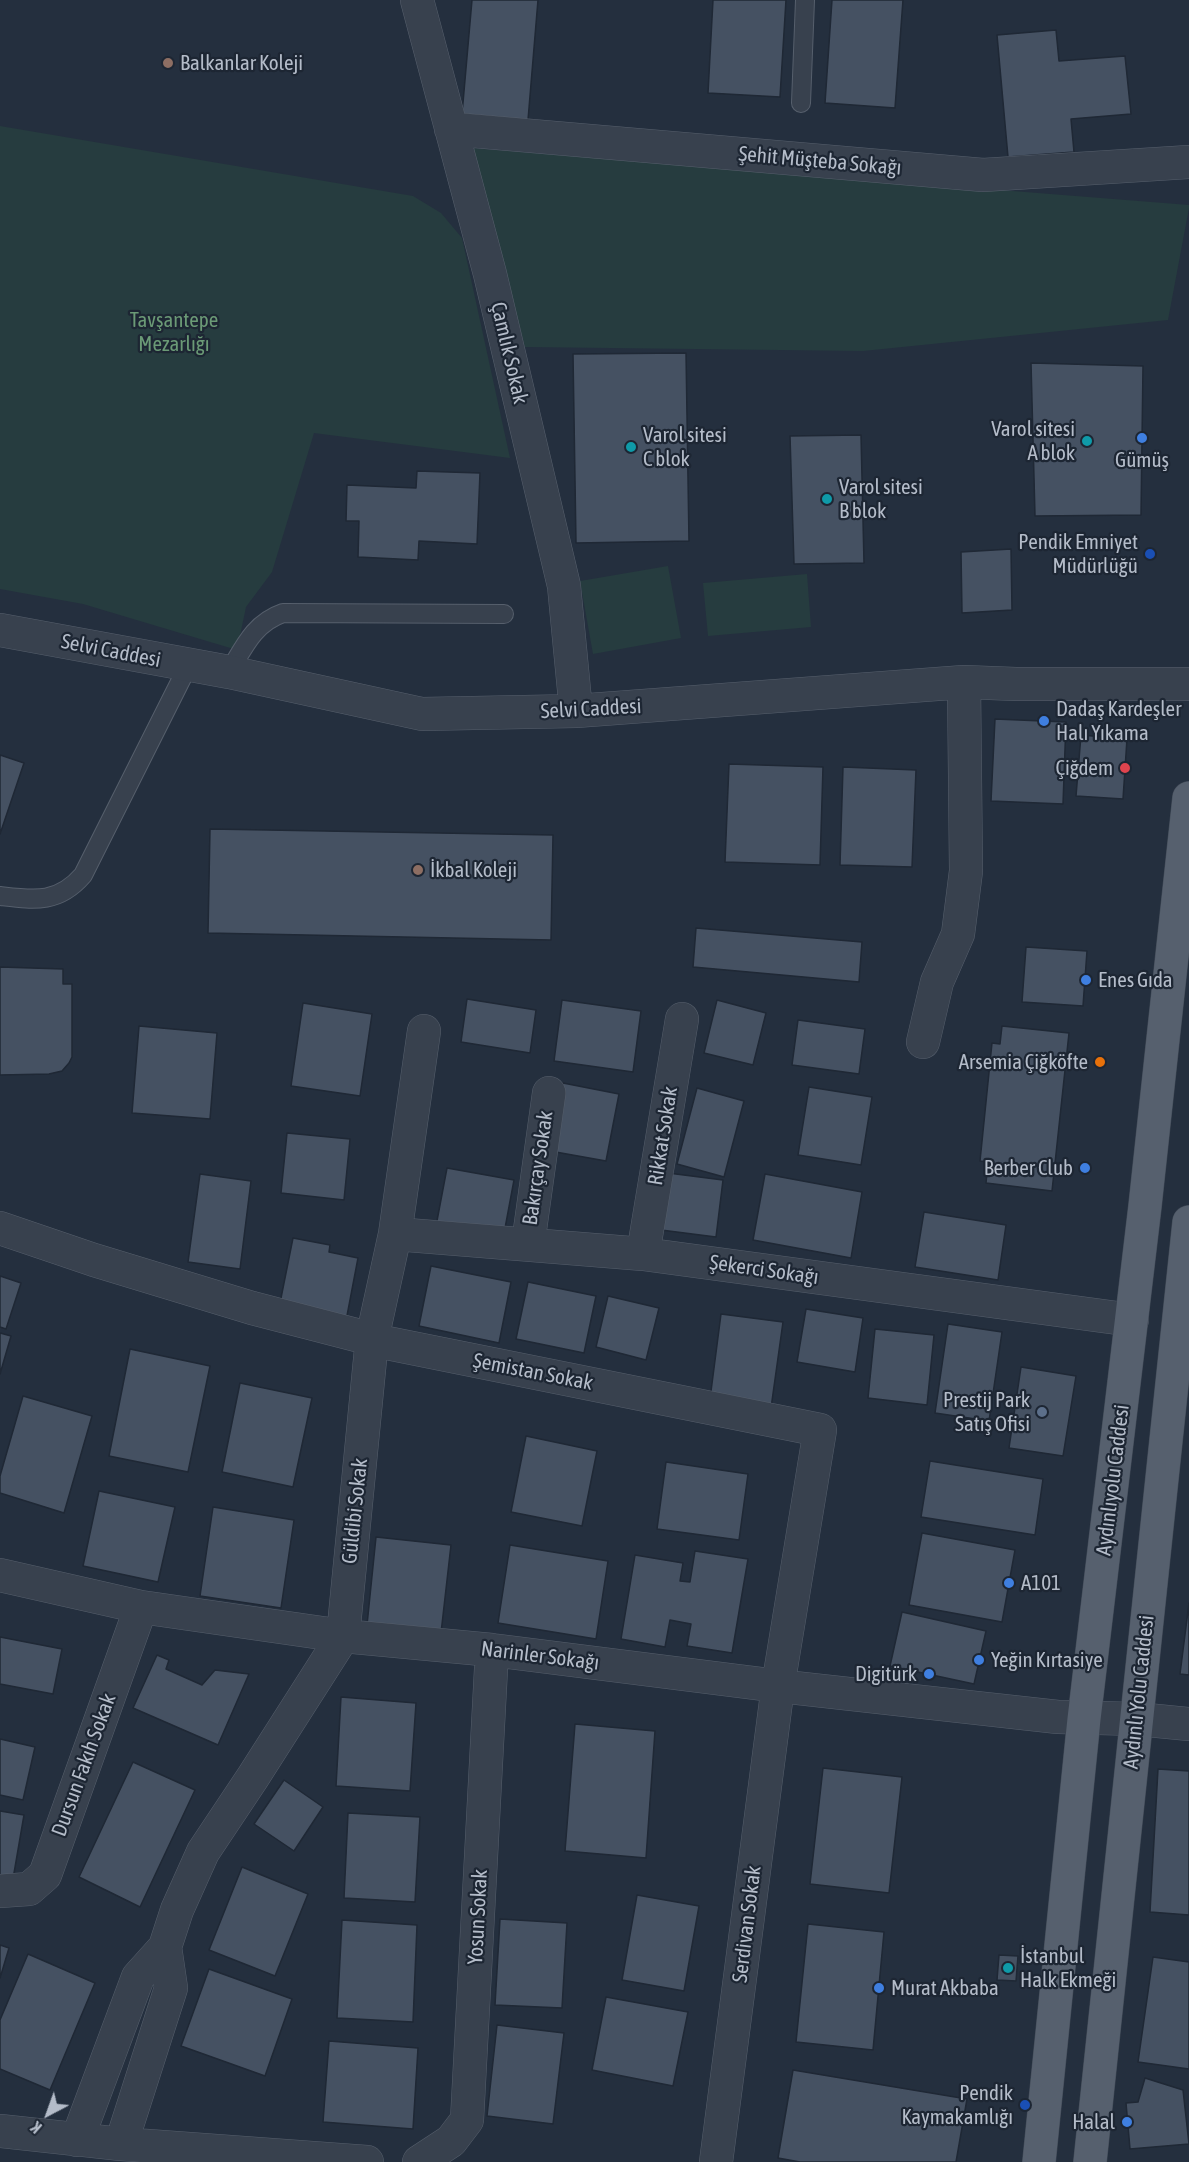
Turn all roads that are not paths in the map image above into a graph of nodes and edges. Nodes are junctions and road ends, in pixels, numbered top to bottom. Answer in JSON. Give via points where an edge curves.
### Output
{"nodes":[{"id":1,"x":417,"y":0,"type":"edge"},
{"id":2,"x":805,"y":0,"type":"edge"},
{"id":3,"x":801,"y":103,"type":"dead end"},
{"id":4,"x":451,"y":129,"type":"junction"},
{"id":5,"x":1189,"y":162,"type":"edge"},
{"id":6,"x":504,"y":614,"type":"dead end"},
{"id":7,"x":0,"y":630,"type":"edge"},
{"id":8,"x":188,"y":666,"type":"junction"},
{"id":9,"x":229,"y":672,"type":"junction"},
{"id":10,"x":964,"y":682,"type":"junction"},
{"id":11,"x":1189,"y":684,"type":"edge"},
{"id":12,"x":576,"y":711,"type":"junction"},
{"id":13,"x":1189,"y":798,"type":"edge"},
{"id":14,"x":0,"y":896,"type":"edge"},
{"id":15,"x":682,"y":1019,"type":"dead end"},
{"id":16,"x":424,"y":1031,"type":"dead end"},
{"id":17,"x":923,"y":1042,"type":"dead end"},
{"id":18,"x":549,"y":1093,"type":"dead end"},
{"id":19,"x":1189,"y":1222,"type":"edge"},
{"id":20,"x":0,"y":1228,"type":"edge"},
{"id":21,"x":395,"y":1234,"type":"junction"},
{"id":22,"x":528,"y":1244,"type":"junction"},
{"id":23,"x":643,"y":1254,"type":"junction"},
{"id":24,"x":1132,"y":1320,"type":"junction"},
{"id":25,"x":372,"y":1339,"type":"junction"},
{"id":26,"x":0,"y":1575,"type":"edge"},
{"id":27,"x":141,"y":1607,"type":"junction"},
{"id":28,"x":343,"y":1636,"type":"junction"},
{"id":29,"x":492,"y":1650,"type":"junction"},
{"id":30,"x":778,"y":1686,"type":"junction"},
{"id":31,"x":1084,"y":1719,"type":"junction"},
{"id":32,"x":1137,"y":1719,"type":"junction"},
{"id":33,"x":1189,"y":1724,"type":"edge"},
{"id":34,"x":0,"y":1891,"type":"edge"},
{"id":35,"x":165,"y":1947,"type":"junction"},
{"id":36,"x":0,"y":2131,"type":"edge"},
{"id":37,"x":97,"y":2147,"type":"edge"},
{"id":38,"x":367,"y":2162,"type":"edge"},
{"id":39,"x":419,"y":2162,"type":"edge"},
{"id":40,"x":716,"y":2162,"type":"edge"},
{"id":41,"x":1039,"y":2162,"type":"edge"},
{"id":42,"x":1090,"y":2162,"type":"edge"}],
"edges":[{"from":1,"to":4,"type":"street","name":"Çamlık Sokak"},
{"from":2,"to":3,"type":"lane"},
{"from":4,"to":5,"type":"street","name":"Şehit Müşteba Sokağı","via":[[983,175]]},
{"from":4,"to":12,"type":"street","name":"Çamlık Sokak","via":[[490,274],[564,586]]},
{"from":6,"to":9,"type":"lane","via":[[283,613],[256,629]]},
{"from":7,"to":8,"type":"street","name":"Selvi Caddesi"},
{"from":8,"to":9,"type":"street","name":"Selvi Caddesi"},
{"from":8,"to":14,"type":"lane","via":[[83,875],[53,897],[37,900]]},
{"from":9,"to":12,"type":"street","name":"Selvi Caddesi","via":[[422,714]]},
{"from":10,"to":11,"type":"street","name":"Selvi Caddesi"},
{"from":10,"to":12,"type":"street","name":"Selvi Caddesi"},
{"from":10,"to":17,"type":"street","via":[[966,871],[958,934],[937,982]]},
{"from":13,"to":24,"type":"main road","name":"Aydınlıyolu Caddesi"},
{"from":15,"to":23,"type":"street","name":"Rikkat Sokak"},
{"from":16,"to":21,"type":"street","name":"Güldibi Sokak"},
{"from":18,"to":22,"type":"street","name":"Bakırçay Sokak"},
{"from":19,"to":32,"type":"main road","name":"Aydınlı Yolu Caddesi"},
{"from":20,"to":25,"type":"street","name":"Şemistan Sokak","via":[[252,1308]]},
{"from":21,"to":22,"type":"street","name":"Şekerci Sokağı"},
{"from":21,"to":25,"type":"street","name":"Güldibi Sokak"},
{"from":22,"to":23,"type":"street","name":"Şekerci Sokağı"},
{"from":23,"to":24,"type":"street","name":"Şekerci Sokağı"},
{"from":24,"to":31,"type":"main road","name":"Aydınlıyolu Caddesi"},
{"from":25,"to":28,"type":"street","name":"Güldibi Sokak"},
{"from":25,"to":30,"type":"street","name":"Şemistan Sokak","via":[[820,1431]]},
{"from":26,"to":27,"type":"street","name":"Narinler Sokağı"},
{"from":27,"to":28,"type":"street","name":"Narinler Sokağı"},
{"from":27,"to":34,"type":"street","name":"Dursun Fakıh Sokak","via":[[45,1875],[29,1889]]},
{"from":28,"to":29,"type":"street","name":"Narinler Sokağı"},
{"from":28,"to":35,"type":"street","name":"Güldibi Sokak","via":[[203,1852]]},
{"from":29,"to":30,"type":"street","name":"Narinler Sokağı"},
{"from":29,"to":39,"type":"street","name":"Yosun Sokak","via":[[466,2120],[452,2141]]},
{"from":30,"to":31,"type":"street","name":"Narinler Sokağı"},
{"from":30,"to":40,"type":"street","name":"Serdivan Sokak"},
{"from":31,"to":32,"type":"street","name":"Narinler Sokağı"},
{"from":31,"to":41,"type":"main road","name":"Aydınlıyolu Caddesi"},
{"from":32,"to":33,"type":"street","name":"Narinler Sokağı"},
{"from":32,"to":42,"type":"main road","name":"Aydınlı Yolu Caddesi"},
{"from":35,"to":37,"type":"street","via":[[138,1977]]},
{"from":35,"to":37,"type":"street","via":[[171,1988]]},
{"from":36,"to":37,"type":"street"},
{"from":37,"to":38,"type":"street"}]}
